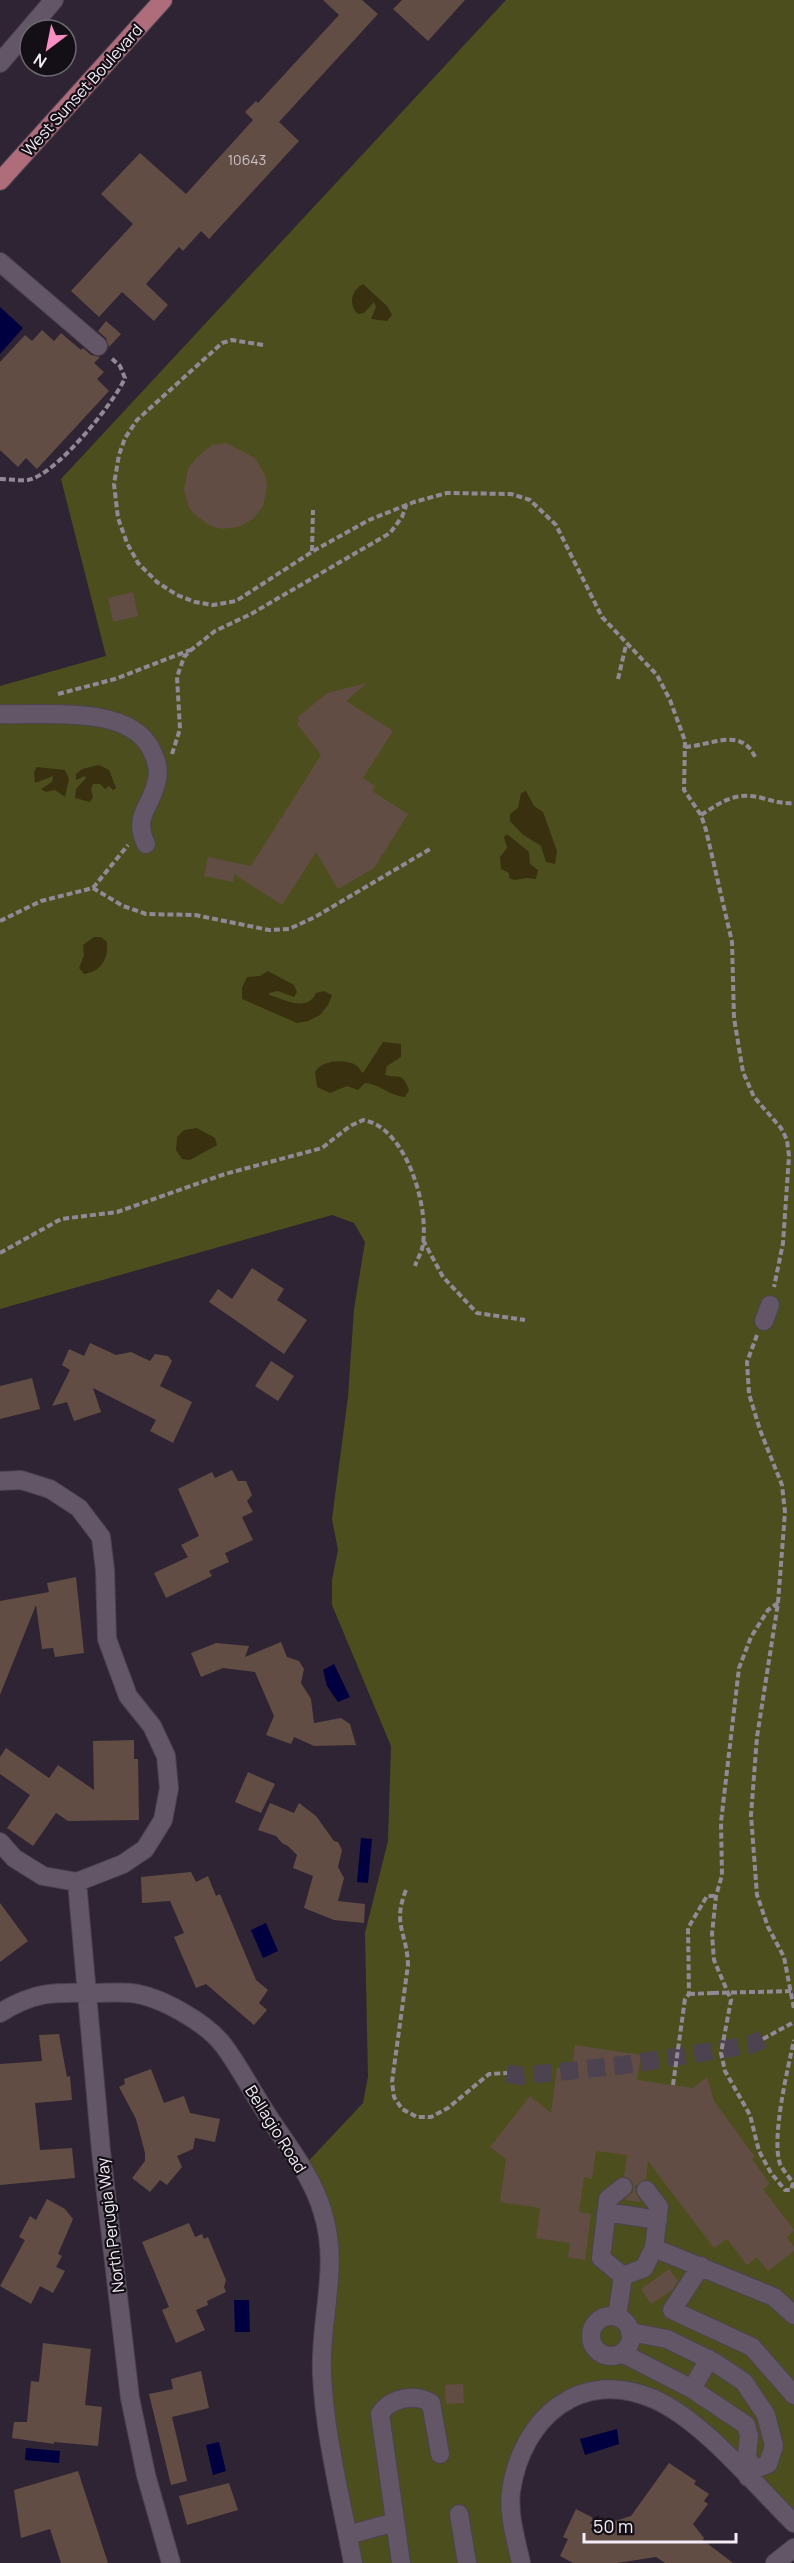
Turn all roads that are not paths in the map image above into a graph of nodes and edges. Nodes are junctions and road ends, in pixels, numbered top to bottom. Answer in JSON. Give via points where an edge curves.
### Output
{"nodes":[{"id":1,"x":54,"y":0,"type":"edge"},
{"id":2,"x":164,"y":0,"type":"edge"},
{"id":3,"x":0,"y":63,"type":"edge"},
{"id":4,"x":0,"y":180,"type":"edge"},
{"id":5,"x":0,"y":262,"type":"edge"},
{"id":6,"x":98,"y":346,"type":"road end"},
{"id":7,"x":0,"y":714,"type":"edge"},
{"id":8,"x":143,"y":837,"type":"road end"},
{"id":9,"x":0,"y":1481,"type":"edge"},
{"id":10,"x":0,"y":1842,"type":"edge"},
{"id":11,"x":77,"y":1882,"type":"junction"},
{"id":12,"x":87,"y":1992,"type":"junction"},
{"id":13,"x":0,"y":2013,"type":"edge"},
{"id":14,"x":623,"y":2187,"type":"dead end"},
{"id":15,"x":646,"y":2190,"type":"dead end"},
{"id":16,"x":606,"y":2212,"type":"junction"},
{"id":17,"x":658,"y":2220,"type":"junction"},
{"id":18,"x":654,"y":2248,"type":"junction"},
{"id":19,"x":701,"y":2266,"type":"junction"},
{"id":20,"x":624,"y":2276,"type":"junction"},
{"id":21,"x":794,"y":2315,"type":"edge"},
{"id":22,"x":617,"y":2317,"type":"junction"},
{"id":23,"x":630,"y":2332,"type":"junction"},
{"id":24,"x":622,"y":2353,"type":"junction"},
{"id":25,"x":709,"y":2359,"type":"junction"},
{"id":26,"x":692,"y":2389,"type":"junction"},
{"id":27,"x":794,"y":2395,"type":"edge"},
{"id":28,"x":768,"y":2422,"type":"junction"},
{"id":29,"x":748,"y":2432,"type":"junction"},
{"id":30,"x":440,"y":2454,"type":"dead end"},
{"id":31,"x":750,"y":2473,"type":"junction"},
{"id":32,"x":459,"y":2514,"type":"dead end"},
{"id":33,"x":395,"y":2522,"type":"junction"},
{"id":34,"x":794,"y":2523,"type":"edge"},
{"id":35,"x":348,"y":2535,"type":"junction"},
{"id":36,"x":794,"y":2548,"type":"edge"},
{"id":37,"x":171,"y":2563,"type":"edge"},
{"id":38,"x":354,"y":2563,"type":"edge"},
{"id":39,"x":401,"y":2563,"type":"edge"},
{"id":40,"x":467,"y":2563,"type":"edge"},
{"id":41,"x":520,"y":2563,"type":"edge"},
{"id":42,"x":775,"y":2563,"type":"edge"}],
"edges":[{"from":1,"to":3,"type":"street"},
{"from":2,"to":4,"type":"main road","name":"West Sunset Boulevard"},
{"from":5,"to":6,"type":"street"},
{"from":7,"to":8,"type":"street","via":[[92,716],[124,723],[145,738],[158,763],[159,776],[142,814]]},
{"from":9,"to":11,"type":"street","via":[[21,1479],[50,1490],[79,1508],[101,1537],[107,1639],[128,1696],[152,1726],[166,1756],[169,1788],[163,1820],[145,1848],[123,1864]]},
{"from":10,"to":11,"type":"street","via":[[14,1858],[43,1876]]},
{"from":11,"to":12,"type":"street","name":"North Perugia Way"},
{"from":12,"to":13,"type":"street","name":"Bellagio Road","via":[[54,1991],[18,2001]]},
{"from":12,"to":35,"type":"street","name":"Bellagio Road","via":[[133,1993],[161,2002],[193,2019],[216,2038],[293,2148],[314,2191],[330,2243],[330,2294],[322,2373],[324,2403]]},
{"from":12,"to":37,"type":"street","name":"North Perugia Way","via":[[130,2398],[146,2475]]},
{"from":14,"to":16,"type":"street","via":[[608,2199]]},
{"from":15,"to":17,"type":"street","via":[[659,2207]]},
{"from":16,"to":17,"type":"street"},
{"from":16,"to":20,"type":"street","via":[[601,2258]]},
{"from":17,"to":18,"type":"street"},
{"from":18,"to":19,"type":"street"},
{"from":18,"to":20,"type":"street","via":[[644,2268]]},
{"from":19,"to":21,"type":"street","via":[[774,2297]]},
{"from":19,"to":27,"type":"street","via":[[672,2310],[752,2347]]},
{"from":20,"to":22,"type":"street"},
{"from":22,"to":23,"type":"street"},
{"from":22,"to":24,"type":"street","via":[[598,2321],[591,2339],[604,2354]]},
{"from":23,"to":24,"type":"street","via":[[630,2343]]},
{"from":23,"to":25,"type":"street","via":[[667,2340]]},
{"from":24,"to":26,"type":"street"},
{"from":25,"to":26,"type":"street"},
{"from":25,"to":28,"type":"street","via":[[744,2382]]},
{"from":26,"to":29,"type":"street","via":[[746,2425]]},
{"from":28,"to":29,"type":"street"},
{"from":28,"to":31,"type":"street","via":[[774,2446],[768,2464]]},
{"from":29,"to":31,"type":"street"},
{"from":30,"to":33,"type":"street","via":[[431,2403],[423,2397],[395,2400],[384,2408],[380,2414]]},
{"from":31,"to":34,"type":"street"},
{"from":31,"to":41,"type":"street","via":[[705,2434],[654,2399],[603,2387],[576,2394],[539,2426],[528,2441],[514,2476],[511,2513]]},
{"from":32,"to":40,"type":"street"},
{"from":33,"to":35,"type":"street"},
{"from":33,"to":39,"type":"street"},
{"from":35,"to":38,"type":"street","name":"Bellagio Road"},
{"from":36,"to":42,"type":"street"}]}
